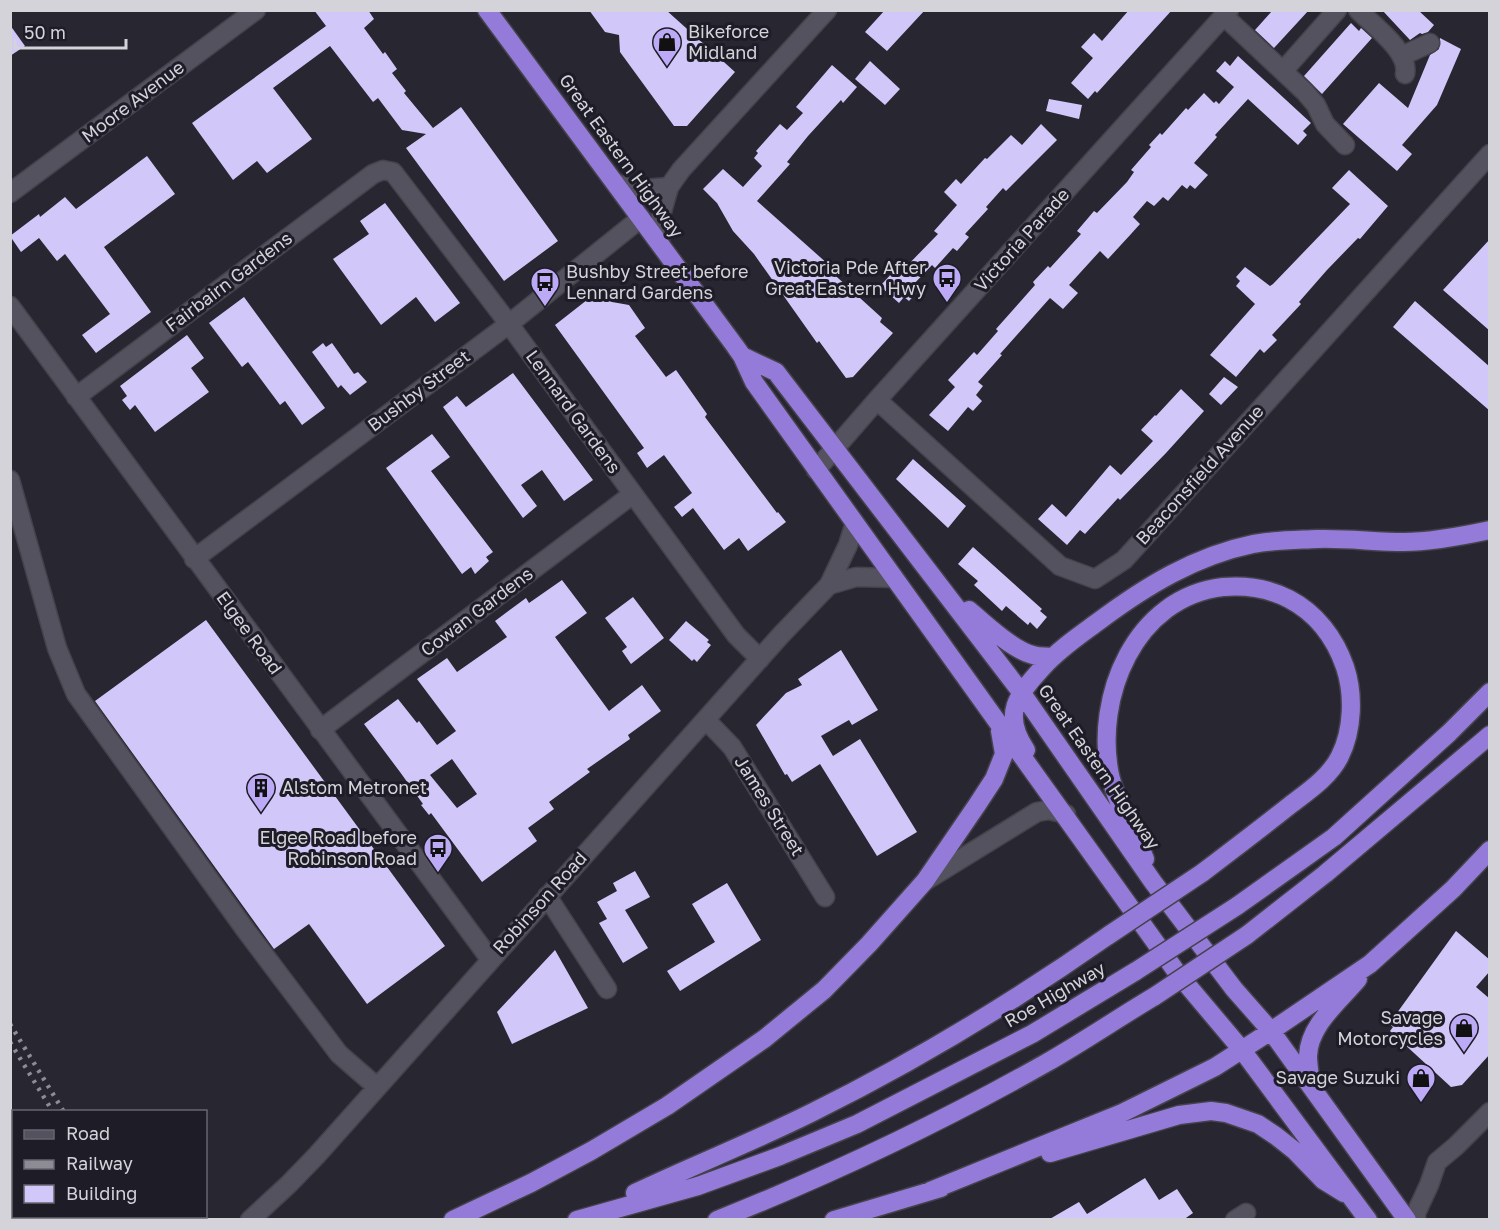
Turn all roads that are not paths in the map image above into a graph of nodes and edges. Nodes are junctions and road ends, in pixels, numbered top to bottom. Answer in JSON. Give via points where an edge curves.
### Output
{"nodes":[{"id":1,"x":256,"y":10,"type":"edge"},
{"id":2,"x":487,"y":10,"type":"edge"},
{"id":3,"x":827,"y":10,"type":"edge"},
{"id":4,"x":1337,"y":10,"type":"edge"},
{"id":5,"x":1358,"y":10,"type":"edge"},
{"id":6,"x":1226,"y":13,"type":"edge"},
{"id":7,"x":1430,"y":43,"type":"dead end"},
{"id":8,"x":1402,"y":56,"type":"junction"},
{"id":9,"x":1283,"y":71,"type":"junction"},
{"id":10,"x":1405,"y":74,"type":"dead end"},
{"id":11,"x":1345,"y":145,"type":"dead end"},
{"id":12,"x":1490,"y":154,"type":"edge"},
{"id":13,"x":383,"y":170,"type":"joint"},
{"id":14,"x":614,"y":182,"type":"junction"},
{"id":15,"x":669,"y":187,"type":"junction"},
{"id":16,"x":10,"y":193,"type":"edge"},
{"id":17,"x":641,"y":218,"type":"junction"},
{"id":18,"x":660,"y":244,"type":"junction"},
{"id":19,"x":10,"y":306,"type":"edge"},
{"id":20,"x":508,"y":324,"type":"junction"},
{"id":21,"x":742,"y":356,"type":"junction"},
{"id":22,"x":76,"y":397,"type":"junction"},
{"id":23,"x":877,"y":400,"type":"junction"},
{"id":24,"x":836,"y":450,"type":"junction"},
{"id":25,"x":816,"y":470,"type":"junction"},
{"id":26,"x":10,"y":480,"type":"edge"},
{"id":27,"x":633,"y":495,"type":"junction"},
{"id":28,"x":855,"y":524,"type":"junction"},
{"id":29,"x":1490,"y":530,"type":"edge"},
{"id":30,"x":919,"y":556,"type":"junction"},
{"id":31,"x":194,"y":559,"type":"junction"},
{"id":32,"x":894,"y":578,"type":"junction"},
{"id":33,"x":829,"y":585,"type":"junction"},
{"id":34,"x":1052,"y":657,"type":"junction"},
{"id":35,"x":760,"y":659,"type":"junction"},
{"id":36,"x":1021,"y":692,"type":"junction"},
{"id":37,"x":1490,"y":692,"type":"edge"},
{"id":38,"x":705,"y":720,"type":"junction"},
{"id":39,"x":997,"y":724,"type":"junction"},
{"id":40,"x":320,"y":730,"type":"junction"},
{"id":41,"x":1490,"y":735,"type":"edge"},
{"id":42,"x":1030,"y":766,"type":"junction"},
{"id":43,"x":1065,"y":814,"type":"junction"},
{"id":44,"x":1490,"y":850,"type":"edge"},
{"id":45,"x":925,"y":881,"type":"junction"},
{"id":46,"x":1154,"y":882,"type":"junction"},
{"id":47,"x":546,"y":897,"type":"junction"},
{"id":48,"x":825,"y":897,"type":"dead end"},
{"id":49,"x":490,"y":959,"type":"junction"},
{"id":50,"x":1370,"y":964,"type":"junction"},
{"id":51,"x":607,"y":989,"type":"dead end"},
{"id":52,"x":1271,"y":1031,"type":"junction"},
{"id":53,"x":1242,"y":1050,"type":"junction"},
{"id":54,"x":377,"y":1087,"type":"junction"},
{"id":55,"x":1312,"y":1089,"type":"junction"},
{"id":56,"x":1490,"y":1112,"type":"edge"},
{"id":57,"x":930,"y":1191,"type":"junction"},
{"id":58,"x":1353,"y":1198,"type":"junction"},
{"id":59,"x":584,"y":1217,"type":"edge"},
{"id":60,"x":250,"y":1220,"type":"edge"},
{"id":61,"x":453,"y":1220,"type":"edge"},
{"id":62,"x":717,"y":1220,"type":"edge"},
{"id":63,"x":834,"y":1220,"type":"edge"},
{"id":64,"x":1368,"y":1220,"type":"edge"},
{"id":65,"x":1407,"y":1220,"type":"edge"},
{"id":66,"x":1416,"y":1220,"type":"edge"}],
"edges":[{"from":1,"to":16,"type":"street","name":"Moore Avenue"},
{"from":2,"to":14,"type":"highway","name":"Great Eastern Highway"},
{"from":3,"to":15,"type":"street"},
{"from":4,"to":9,"type":"street"},
{"from":5,"to":8,"type":"street"},
{"from":6,"to":9,"type":"street"},
{"from":6,"to":23,"type":"street","name":"Victoria Parade"},
{"from":7,"to":8,"type":"street"},
{"from":8,"to":10,"type":"street"},
{"from":9,"to":11,"type":"street","via":[[1312,99],[1324,124]]},
{"from":12,"to":23,"type":"street","name":"Beaconsfield Avenue","via":[[1124,560],[1095,579],[1060,566]]},
{"from":13,"to":20,"type":"street","name":"Lennard Gardens","via":[[401,179]]},
{"from":13,"to":22,"type":"street","name":"Fairbairn Gardens"},
{"from":14,"to":15,"type":"street","via":[[632,190]]},
{"from":14,"to":17,"type":"highway","name":"Great Eastern Highway"},
{"from":15,"to":18,"type":"street","via":[[661,215]]},
{"from":17,"to":18,"type":"highway","name":"Great Eastern Highway"},
{"from":17,"to":20,"type":"street","name":"Bushby Street"},
{"from":18,"to":21,"type":"highway","name":"Great Eastern Highway"},
{"from":19,"to":22,"type":"street","name":"Elgee Road"},
{"from":20,"to":27,"type":"street","name":"Lennard Gardens"},
{"from":20,"to":31,"type":"street","name":"Bushby Street"},
{"from":21,"to":24,"type":"highway","name":"Great Eastern Highway","via":[[776,372]]},
{"from":21,"to":25,"type":"highway","name":"Great Eastern Highway","via":[[754,382]]},
{"from":22,"to":31,"type":"street","name":"Elgee Road"},
{"from":23,"to":24,"type":"street","name":"Victoria Parade"},
{"from":24,"to":25,"type":"street","name":"Victoria Parade"},
{"from":24,"to":30,"type":"highway","name":"Great Eastern Highway"},
{"from":25,"to":28,"type":"highway","name":"Great Eastern Highway"},
{"from":26,"to":54,"type":"street","via":[[57,648],[76,694],[339,1054]]},
{"from":27,"to":35,"type":"street","name":"Lennard Gardens","via":[[736,635]]},
{"from":27,"to":40,"type":"street","name":"Cowan Gardens"},
{"from":28,"to":32,"type":"highway","name":"Great Eastern Highway"},
{"from":28,"to":33,"type":"street","name":"Robinson Road"},
{"from":29,"to":34,"type":"highway","via":[[1406,542],[1318,539],[1254,544],[1178,570],[1136,593]]},
{"from":30,"to":34,"type":"highway","via":[[993,631],[1033,656]]},
{"from":30,"to":36,"type":"highway","name":"Great Eastern Highway"},
{"from":31,"to":40,"type":"street","name":"Elgee Road"},
{"from":32,"to":33,"type":"street","via":[[856,577]]},
{"from":32,"to":39,"type":"highway","name":"Great Eastern Highway"},
{"from":33,"to":35,"type":"street","name":"Robinson Road"},
{"from":34,"to":36,"type":"highway"},
{"from":35,"to":38,"type":"street","name":"Robinson Road"},
{"from":36,"to":42,"type":"highway","via":[[1014,708],[1015,724],[1029,754]]},
{"from":36,"to":46,"type":"highway","name":"Great Eastern Highway"},
{"from":37,"to":59,"type":"highway","name":"Roe Highway","bridge":true,"via":[[1334,837],[1237,906],[1032,1034],[856,1124],[780,1156],[698,1186]]},
{"from":38,"to":47,"type":"street","name":"Robinson Road"},
{"from":38,"to":48,"type":"street","name":"James Street","via":[[732,747]]},
{"from":39,"to":42,"type":"highway","name":"Great Eastern Highway"},
{"from":39,"to":45,"type":"highway","via":[[1004,754],[1000,767]]},
{"from":40,"to":49,"type":"street","name":"Elgee Road"},
{"from":41,"to":62,"type":"highway","bridge":true,"via":[[1247,935],[1155,996],[1046,1062],[944,1117]]},
{"from":42,"to":43,"type":"highway","name":"Great Eastern Highway"},
{"from":43,"to":45,"type":"street","via":[[1037,812]]},
{"from":43,"to":53,"type":"highway","name":"Great Eastern Highway","via":[[1178,974]]},
{"from":44,"to":50,"type":"highway"},
{"from":45,"to":61,"type":"highway","via":[[824,990],[720,1071],[591,1151]]},
{"from":46,"to":52,"type":"highway","name":"Great Eastern Highway","via":[[1234,989]]},
{"from":46,"to":59,"type":"highway","bridge":true,"via":[[1110,776],[1106,720],[1125,657],[1164,611],[1207,589],[1251,586],[1280,594],[1320,623],[1333,638],[1350,686],[1348,729],[1331,771],[1202,873],[1041,982],[931,1049],[813,1112]]},
{"from":47,"to":49,"type":"street","name":"Robinson Road"},
{"from":47,"to":51,"type":"street"},
{"from":49,"to":54,"type":"street","name":"Robinson Road"},
{"from":50,"to":52,"type":"highway"},
{"from":50,"to":55,"type":"highway","via":[[1311,1036],[1308,1061]]},
{"from":52,"to":53,"type":"highway"},
{"from":52,"to":55,"type":"highway","name":"Great Eastern Highway"},
{"from":53,"to":57,"type":"highway","via":[[1122,1113]]},
{"from":53,"to":58,"type":"highway","name":"Great Eastern Highway"},
{"from":54,"to":60,"type":"street","name":"Robinson Road","via":[[303,1170]]},
{"from":55,"to":65,"type":"highway","name":"Great Eastern Highway"},
{"from":56,"to":66,"type":"street","via":[[1437,1162]]},
{"from":57,"to":58,"type":"highway","via":[[1149,1123],[1211,1111],[1258,1124],[1295,1151],[1323,1180]]},
{"from":57,"to":63,"type":"highway"},
{"from":58,"to":64,"type":"highway","name":"Great Eastern Highway"}]}
